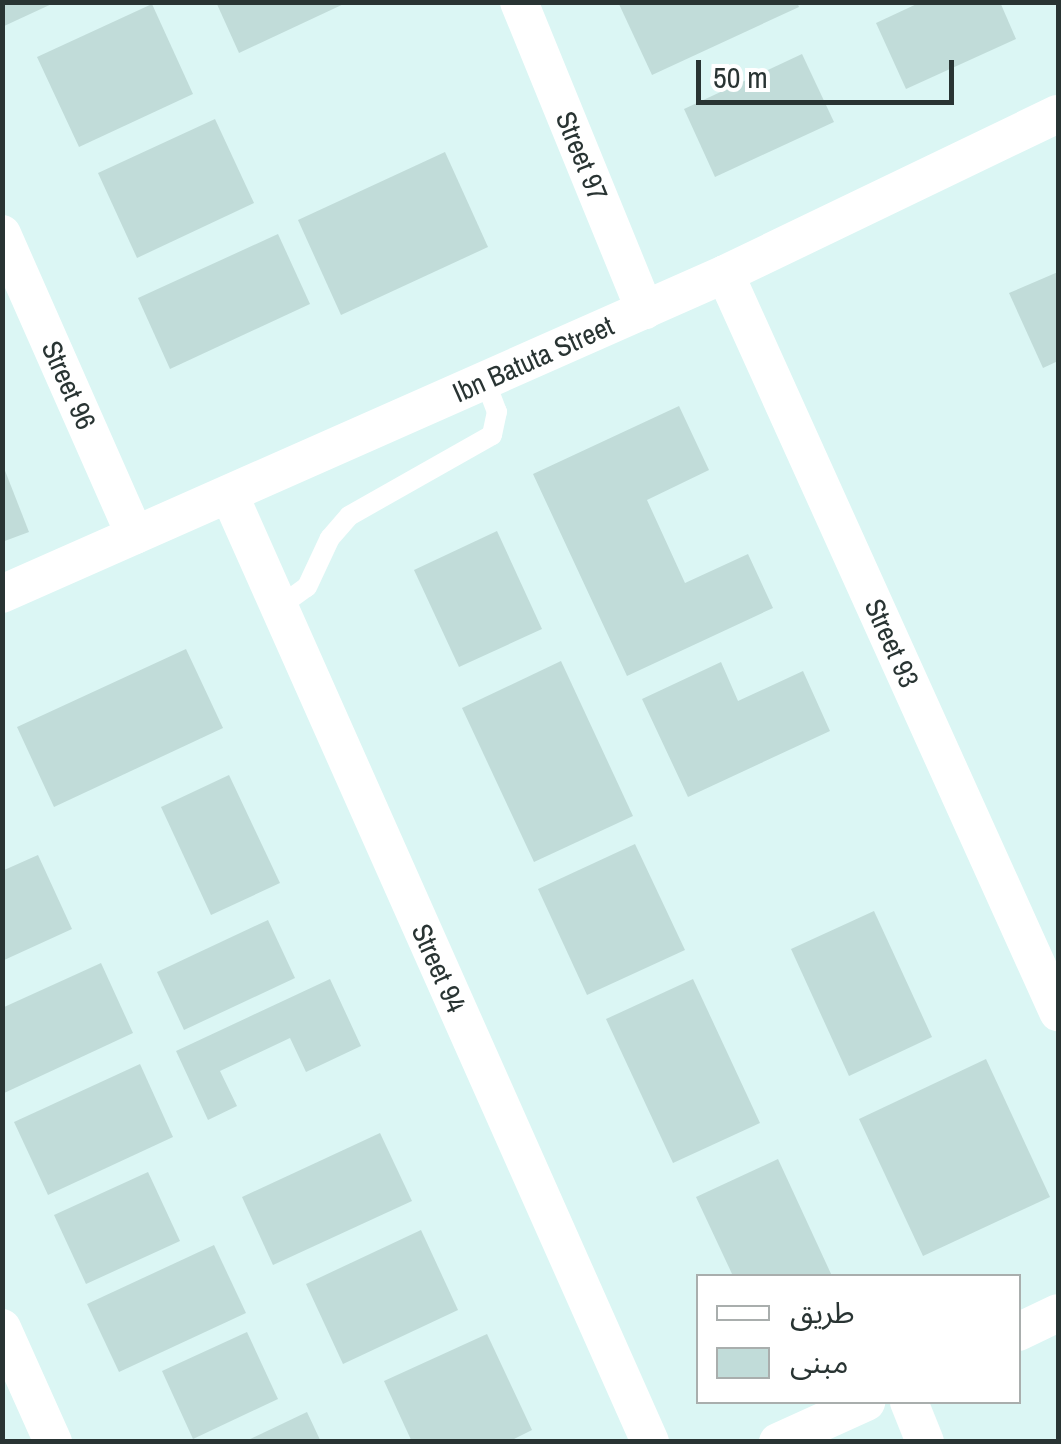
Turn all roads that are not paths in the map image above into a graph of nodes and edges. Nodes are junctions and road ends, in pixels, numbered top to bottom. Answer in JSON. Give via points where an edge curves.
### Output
{"nodes":[{"id":1,"x":519,"y":2,"type":"edge"},
{"id":2,"x":1058,"y":114,"type":"edge"},
{"id":3,"x":2,"y":234,"type":"edge"},
{"id":4,"x":724,"y":274,"type":"junction"},
{"id":5,"x":645,"y":310,"type":"junction"},
{"id":6,"x":485,"y":381,"type":"junction"},
{"id":7,"x":229,"y":494,"type":"junction"},
{"id":8,"x":134,"y":535,"type":"junction"},
{"id":9,"x":2,"y":594,"type":"edge"},
{"id":10,"x":279,"y":607,"type":"junction"},
{"id":11,"x":1058,"y":1012,"type":"edge"},
{"id":12,"x":1058,"y":1314,"type":"edge"},
{"id":13,"x":2,"y":1328,"type":"edge"},
{"id":14,"x":1021,"y":1331,"type":"edge"},
{"id":15,"x":862,"y":1404,"type":"edge"},
{"id":16,"x":910,"y":1404,"type":"edge"},
{"id":17,"x":54,"y":1442,"type":"edge"},
{"id":18,"x":650,"y":1442,"type":"edge"},
{"id":19,"x":778,"y":1442,"type":"edge"},
{"id":20,"x":925,"y":1442,"type":"edge"}],
"edges":[{"from":1,"to":5,"type":"street","name":"Street 97"},
{"from":2,"to":4,"type":"street","name":"Ibn Batuta Street"},
{"from":3,"to":8,"type":"street","name":"Street 96"},
{"from":4,"to":5,"type":"street","name":"Ibn Batuta Street"},
{"from":4,"to":11,"type":"street","name":"Street 93"},
{"from":5,"to":6,"type":"street","name":"Ibn Batuta Street"},
{"from":6,"to":7,"type":"street","name":"Ibn Batuta Street"},
{"from":6,"to":10,"type":"lane","via":[[498,412],[492,436],[348,516],[307,587]]},
{"from":7,"to":8,"type":"street","name":"Ibn Batuta Street"},
{"from":7,"to":10,"type":"street","name":"Street 94"},
{"from":8,"to":9,"type":"street","name":"Ibn Batuta Street"},
{"from":10,"to":18,"type":"street","name":"Street 94"},
{"from":12,"to":14,"type":"street"},
{"from":13,"to":17,"type":"street"},
{"from":15,"to":19,"type":"street"},
{"from":16,"to":20,"type":"street"}]}
